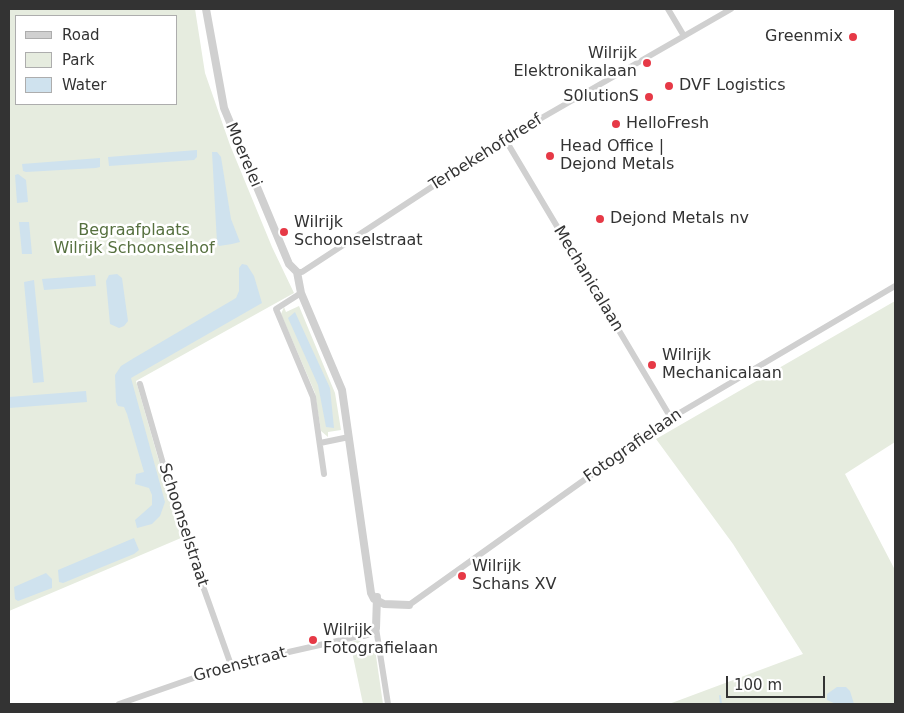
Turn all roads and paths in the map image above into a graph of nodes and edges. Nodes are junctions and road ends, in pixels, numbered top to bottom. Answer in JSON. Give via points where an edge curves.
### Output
{"nodes":[{"id":1,"x":206,"y":9,"type":"edge"},
{"id":2,"x":668,"y":9,"type":"edge"},
{"id":3,"x":731,"y":9,"type":"edge"},
{"id":4,"x":684,"y":36,"type":"junction"},
{"id":5,"x":505,"y":139,"type":"junction"},
{"id":6,"x":297,"y":272,"type":"junction"},
{"id":7,"x":895,"y":286,"type":"edge"},
{"id":8,"x":301,"y":293,"type":"junction"},
{"id":9,"x":140,"y":384,"type":"dead end"},
{"id":10,"x":671,"y":418,"type":"junction"},
{"id":11,"x":349,"y":437,"type":"junction"},
{"id":12,"x":320,"y":443,"type":"junction"},
{"id":13,"x":324,"y":474,"type":"dead end"},
{"id":14,"x":377,"y":601,"type":"junction"},
{"id":15,"x":409,"y":605,"type":"joint"},
{"id":16,"x":376,"y":628,"type":"junction"},
{"id":17,"x":364,"y":635,"type":"joint"},
{"id":18,"x":231,"y":665,"type":"junction"},
{"id":19,"x":119,"y":704,"type":"edge"},
{"id":20,"x":388,"y":704,"type":"edge"}],
"edges":[{"from":1,"to":6,"type":"street","name":"Moerelei","via":[[224,108],[288,264]]},
{"from":2,"to":4,"type":"street"},
{"from":3,"to":4,"type":"street","name":"Terbekehofdreef"},
{"from":4,"to":5,"type":"street","name":"Terbekehofdreef"},
{"from":5,"to":6,"type":"street","name":"Terbekehofdreef","via":[[302,272]]},
{"from":5,"to":10,"type":"street","name":"Mechanicalaan"},
{"from":6,"to":8,"type":"street","name":"Moerelei"},
{"from":7,"to":10,"type":"street","name":"Fotografielaan"},
{"from":8,"to":11,"type":"street","name":"Moerelei","via":[[342,390]]},
{"from":8,"to":12,"type":"street","via":[[276,309],[313,397]]},
{"from":9,"to":18,"type":"street","name":"Schoonselstraat","via":[[179,519]]},
{"from":10,"to":15,"type":"street","name":"Fotografielaan"},
{"from":11,"to":12,"type":"street"},
{"from":11,"to":14,"type":"street","name":"Moerelei","via":[[371,593]]},
{"from":12,"to":13,"type":"street"},
{"from":14,"to":15,"type":"street","name":"Fotografielaan"},
{"from":14,"to":16,"type":"street","name":"Moerelei"},
{"from":16,"to":17,"type":"street"},
{"from":16,"to":20,"type":"street","name":"Moerelei"},
{"from":17,"to":18,"type":"street","name":"Groenstraat"},
{"from":18,"to":19,"type":"street","name":"Groenstraat"}]}
